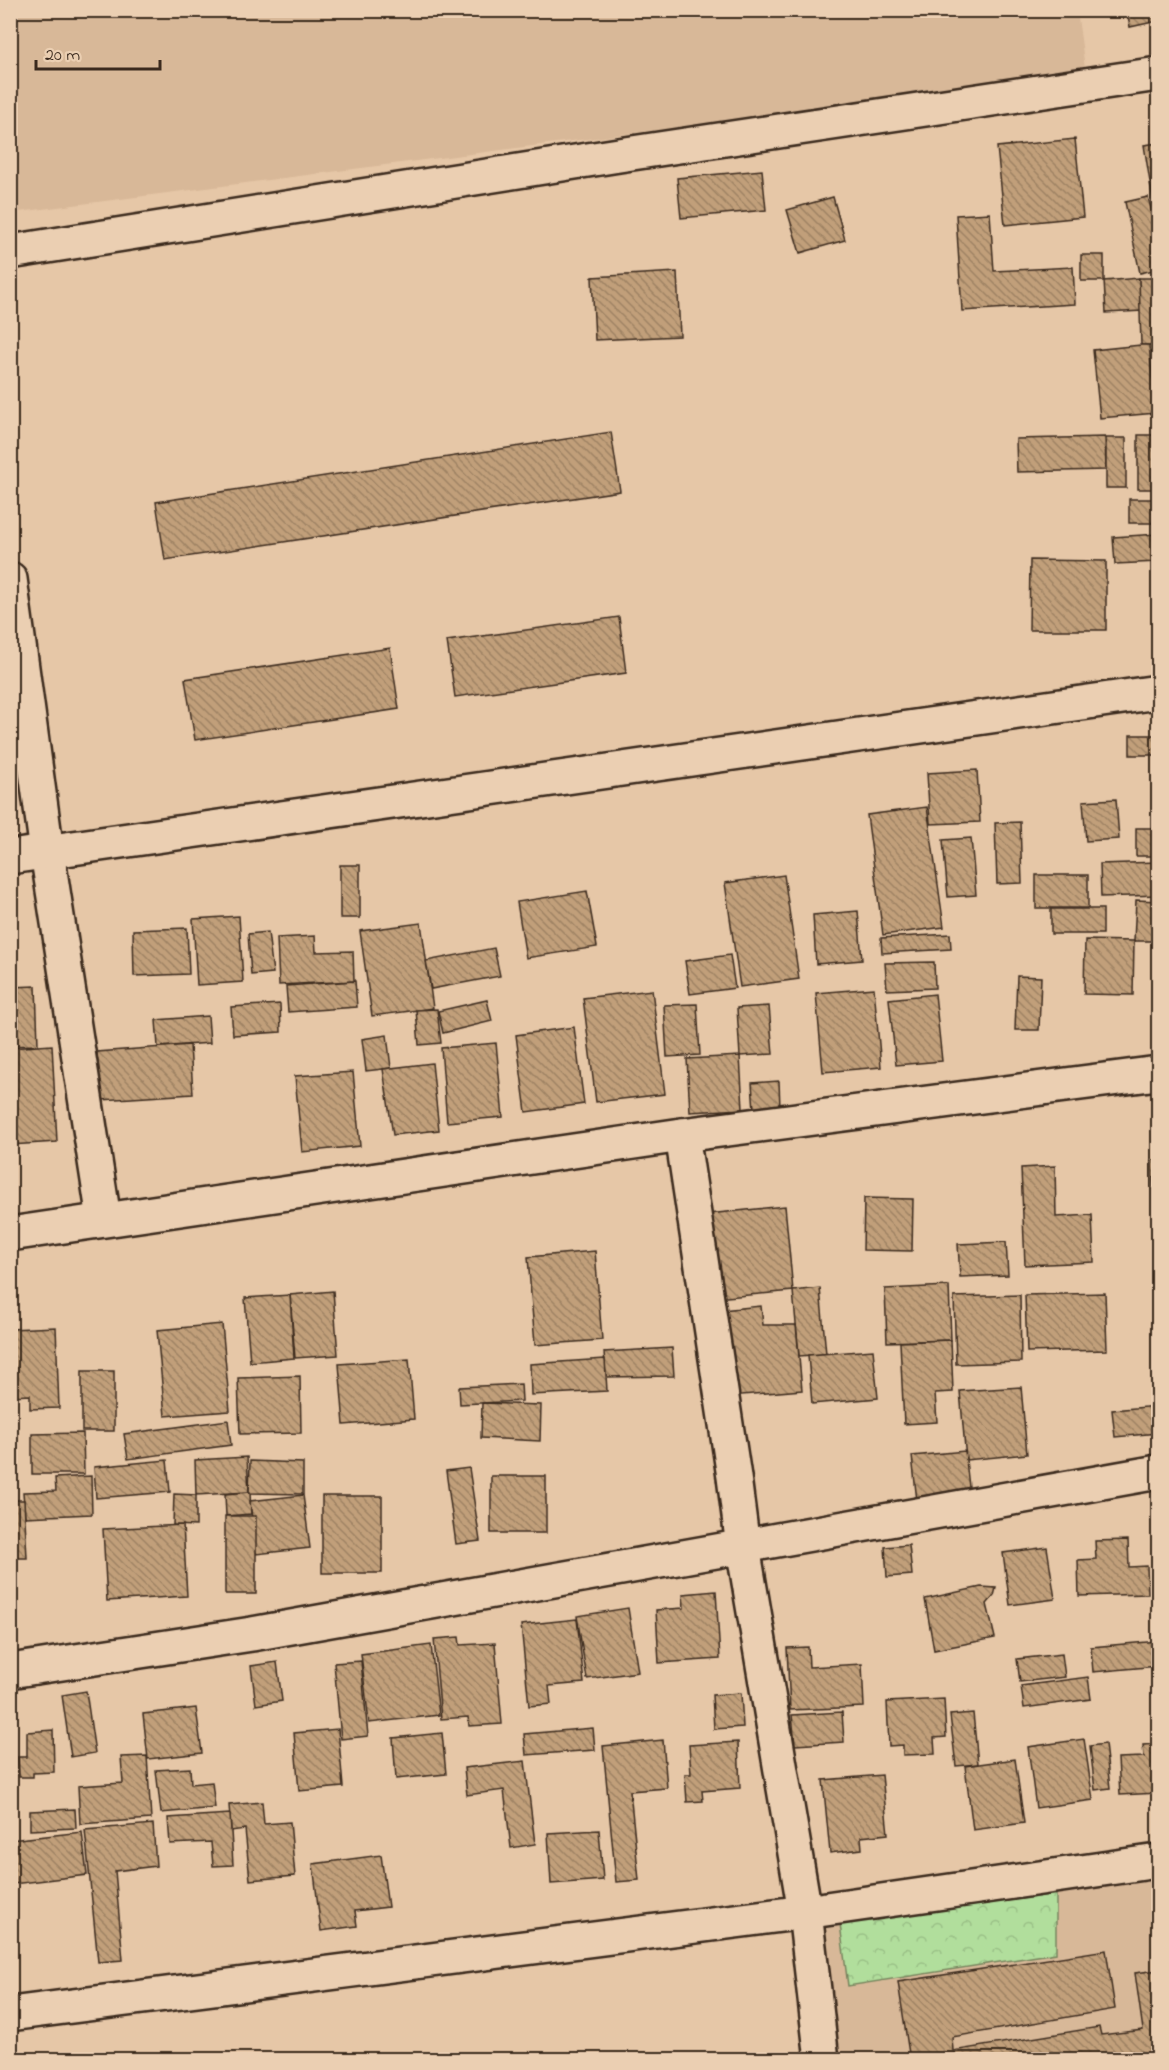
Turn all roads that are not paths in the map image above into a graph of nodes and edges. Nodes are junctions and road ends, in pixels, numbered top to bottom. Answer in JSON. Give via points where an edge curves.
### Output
{"nodes":[{"id":1,"x":1158,"y":74,"type":"edge"},
{"id":2,"x":10,"y":252,"type":"edge"},
{"id":3,"x":10,"y":579,"type":"edge"},
{"id":4,"x":1158,"y":692,"type":"edge"},
{"id":5,"x":46,"y":852,"type":"junction"},
{"id":6,"x":10,"y":857,"type":"edge"},
{"id":7,"x":1158,"y":1072,"type":"edge"},
{"id":8,"x":682,"y":1134,"type":"junction"},
{"id":9,"x":104,"y":1220,"type":"junction"},
{"id":10,"x":10,"y":1234,"type":"edge"},
{"id":11,"x":1158,"y":1472,"type":"edge"},
{"id":12,"x":743,"y":1547,"type":"junction"},
{"id":13,"x":10,"y":1671,"type":"edge"},
{"id":14,"x":1158,"y":1861,"type":"edge"},
{"id":15,"x":805,"y":1912,"type":"junction"},
{"id":16,"x":10,"y":2014,"type":"edge"},
{"id":17,"x":822,"y":2060,"type":"edge"}],
"edges":[{"from":1,"to":2,"type":"street"},
{"from":3,"to":5,"type":"street"},
{"from":4,"to":5,"type":"street"},
{"from":5,"to":6,"type":"street"},
{"from":5,"to":9,"type":"street"},
{"from":7,"to":8,"type":"street"},
{"from":8,"to":9,"type":"street"},
{"from":8,"to":12,"type":"street"},
{"from":9,"to":10,"type":"street"},
{"from":11,"to":12,"type":"street"},
{"from":12,"to":13,"type":"street","via":[[252,1634]]},
{"from":12,"to":15,"type":"street"},
{"from":14,"to":15,"type":"street"},
{"from":15,"to":16,"type":"street"},
{"from":15,"to":17,"type":"street"}]}
